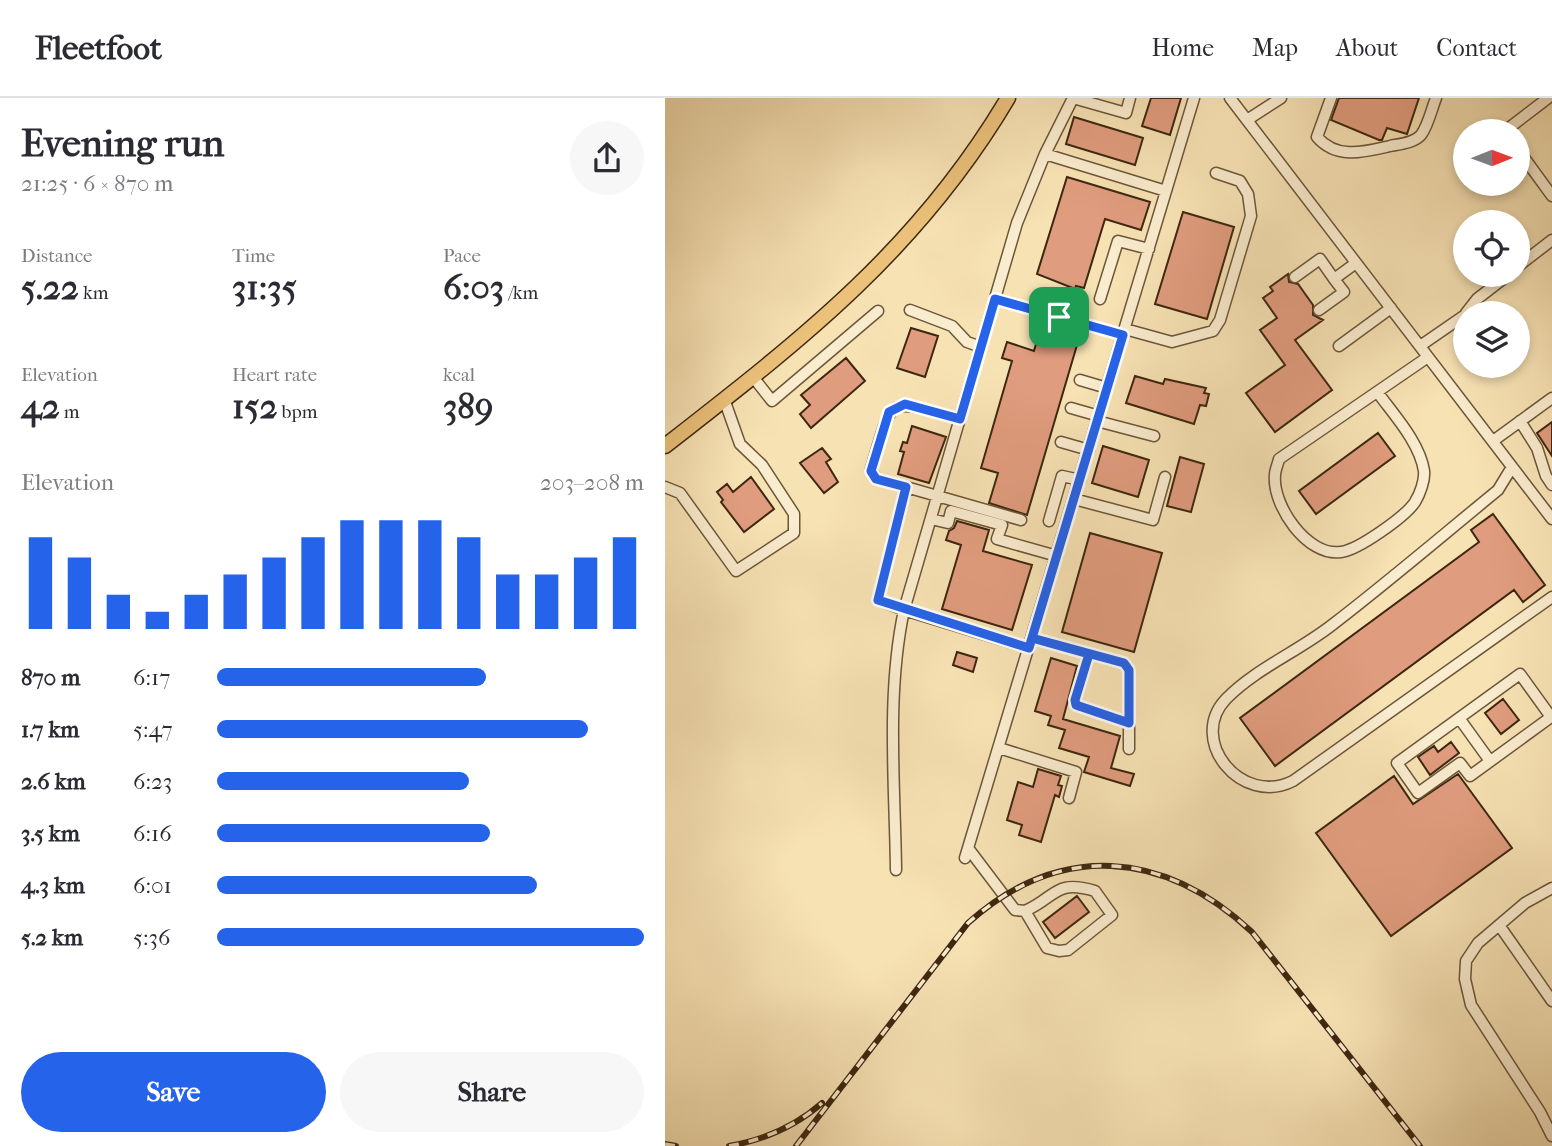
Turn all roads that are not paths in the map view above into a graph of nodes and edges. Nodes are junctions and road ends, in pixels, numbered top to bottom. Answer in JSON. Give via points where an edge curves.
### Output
{"nodes":[{"id":1,"x":1008,"y":98,"type":"edge"},
{"id":2,"x":1073,"y":98,"type":"edge"},
{"id":3,"x":1130,"y":98,"type":"edge"},
{"id":4,"x":1194,"y":98,"type":"edge"},
{"id":5,"x":1230,"y":98,"type":"edge"},
{"id":6,"x":1280,"y":98,"type":"edge"},
{"id":7,"x":1331,"y":98,"type":"edge"},
{"id":8,"x":1436,"y":98,"type":"edge"},
{"id":9,"x":1548,"y":98,"type":"edge"},
{"id":10,"x":1521,"y":119,"type":"edge"},
{"id":11,"x":1247,"y":120,"type":"junction"},
{"id":12,"x":1045,"y":153,"type":"junction"},
{"id":13,"x":1530,"y":166,"type":"edge"},
{"id":14,"x":1216,"y":173,"type":"dead end"},
{"id":15,"x":1166,"y":191,"type":"junction"},
{"id":16,"x":1552,"y":196,"type":"edge"},
{"id":17,"x":1552,"y":240,"type":"edge"},
{"id":18,"x":1149,"y":249,"type":"junction"},
{"id":19,"x":1530,"y":257,"type":"edge"},
{"id":20,"x":1356,"y":263,"type":"junction"},
{"id":21,"x":1295,"y":277,"type":"dead end"},
{"id":22,"x":1334,"y":279,"type":"junction"},
{"id":23,"x":1492,"y":287,"type":"edge"},
{"id":24,"x":995,"y":299,"type":"junction"},
{"id":25,"x":1100,"y":299,"type":"dead end"},
{"id":26,"x":1475,"y":301,"type":"edge"},
{"id":27,"x":1391,"y":308,"type":"junction"},
{"id":28,"x":910,"y":310,"type":"dead end"},
{"id":29,"x":1319,"y":310,"type":"dead end"},
{"id":30,"x":877,"y":311,"type":"dead end"},
{"id":31,"x":1453,"y":323,"type":"edge"},
{"id":32,"x":1124,"y":332,"type":"junction"},
{"id":33,"x":1339,"y":346,"type":"dead end"},
{"id":34,"x":1420,"y":346,"type":"junction"},
{"id":35,"x":981,"y":347,"type":"junction"},
{"id":36,"x":1428,"y":357,"type":"junction"},
{"id":37,"x":753,"y":377,"type":"junction"},
{"id":38,"x":1080,"y":380,"type":"dead end"},
{"id":39,"x":1107,"y":388,"type":"junction"},
{"id":40,"x":1378,"y":393,"type":"junction"},
{"id":41,"x":1552,"y":398,"type":"edge"},
{"id":42,"x":724,"y":399,"type":"junction"},
{"id":43,"x":1071,"y":408,"type":"dead end"},
{"id":44,"x":1098,"y":418,"type":"junction"},
{"id":45,"x":960,"y":419,"type":"junction"},
{"id":46,"x":1520,"y":421,"type":"junction"},
{"id":47,"x":1154,"y":436,"type":"dead end"},
{"id":48,"x":1493,"y":441,"type":"junction"},
{"id":49,"x":1061,"y":442,"type":"dead end"},
{"id":50,"x":665,"y":446,"type":"edge"},
{"id":51,"x":1089,"y":450,"type":"junction"},
{"id":52,"x":1512,"y":467,"type":"junction"},
{"id":53,"x":1165,"y":477,"type":"dead end"},
{"id":54,"x":1080,"y":480,"type":"junction"},
{"id":55,"x":1552,"y":485,"type":"edge"},
{"id":56,"x":665,"y":486,"type":"edge"},
{"id":57,"x":906,"y":487,"type":"junction"},
{"id":58,"x":938,"y":494,"type":"junction"},
{"id":59,"x":1074,"y":499,"type":"junction"},
{"id":60,"x":931,"y":519,"type":"junction"},
{"id":61,"x":1552,"y":519,"type":"edge"},
{"id":62,"x":1021,"y":520,"type":"dead end"},
{"id":63,"x":1049,"y":521,"type":"dead end"},
{"id":64,"x":1057,"y":556,"type":"junction"},
{"id":65,"x":1552,"y":597,"type":"edge"},
{"id":66,"x":904,"y":610,"type":"junction"},
{"id":67,"x":1030,"y":643,"type":"junction"},
{"id":68,"x":1089,"y":654,"type":"junction"},
{"id":69,"x":1552,"y":717,"type":"edge"},
{"id":70,"x":1459,"y":718,"type":"junction"},
{"id":71,"x":1129,"y":723,"type":"junction"},
{"id":72,"x":999,"y":748,"type":"junction"},
{"id":73,"x":1129,"y":749,"type":"dead end"},
{"id":74,"x":1490,"y":761,"type":"junction"},
{"id":75,"x":1069,"y":798,"type":"dead end"},
{"id":76,"x":896,"y":870,"type":"dead end"},
{"id":77,"x":1551,"y":891,"type":"edge"},
{"id":78,"x":1025,"y":911,"type":"junction"},
{"id":79,"x":1499,"y":925,"type":"junction"},
{"id":80,"x":1552,"y":1001,"type":"edge"},
{"id":81,"x":1549,"y":1123,"type":"edge"},
{"id":82,"x":1552,"y":1136,"type":"edge"}],
"edges":[{"from":1,"to":37,"type":"main road","via":[[961,169],[902,242],[835,310]]},
{"from":2,"to":3,"type":"street","via":[[1126,113]]},
{"from":2,"to":12,"type":"street"},
{"from":4,"to":15,"type":"street"},
{"from":5,"to":11,"type":"street"},
{"from":6,"to":11,"type":"street"},
{"from":7,"to":8,"type":"street","via":[[1317,137],[1337,151],[1355,154],[1409,142],[1421,134]]},
{"from":9,"to":10,"type":"street"},
{"from":11,"to":20,"type":"street"},
{"from":12,"to":15,"type":"street"},
{"from":12,"to":24,"type":"street","via":[[1017,223]]},
{"from":13,"to":16,"type":"street"},
{"from":14,"to":32,"type":"street","via":[[1240,181],[1248,194],[1251,216],[1220,320],[1213,331],[1172,342]]},
{"from":15,"to":18,"type":"street"},
{"from":17,"to":19,"type":"street"},
{"from":18,"to":25,"type":"street","via":[[1118,241]]},
{"from":18,"to":32,"type":"street"},
{"from":20,"to":22,"type":"street"},
{"from":20,"to":27,"type":"street"},
{"from":21,"to":22,"type":"street","via":[[1319,259]]},
{"from":22,"to":29,"type":"street","via":[[1344,292]]},
{"from":23,"to":26,"type":"street"},
{"from":24,"to":32,"type":"street"},
{"from":24,"to":35,"type":"street"},
{"from":27,"to":33,"type":"street"},
{"from":27,"to":34,"type":"street"},
{"from":28,"to":35,"type":"street","via":[[952,326],[967,342]]},
{"from":30,"to":37,"type":"street","via":[[772,401]]},
{"from":31,"to":34,"type":"street"},
{"from":32,"to":39,"type":"street"},
{"from":34,"to":36,"type":"street"},
{"from":35,"to":45,"type":"street"},
{"from":36,"to":40,"type":"street"},
{"from":36,"to":48,"type":"street"},
{"from":37,"to":42,"type":"main road"},
{"from":38,"to":39,"type":"street"},
{"from":39,"to":44,"type":"street"},
{"from":40,"to":40,"type":"street","via":[[1279,459],[1274,476],[1283,512],[1314,547],[1338,553],[1352,549],[1415,503],[1424,472],[1418,454]]},
{"from":41,"to":46,"type":"street"},
{"from":42,"to":50,"type":"main road"},
{"from":42,"to":56,"type":"street","via":[[740,444],[762,465],[794,514],[794,533],[736,571],[680,493]]},
{"from":43,"to":44,"type":"street"},
{"from":44,"to":47,"type":"street"},
{"from":44,"to":51,"type":"street"},
{"from":45,"to":57,"type":"street","via":[[905,404],[889,412],[871,471],[876,479]]},
{"from":45,"to":58,"type":"street"},
{"from":46,"to":48,"type":"street"},
{"from":46,"to":55,"type":"street"},
{"from":48,"to":52,"type":"street"},
{"from":49,"to":51,"type":"street"},
{"from":51,"to":54,"type":"street"},
{"from":52,"to":61,"type":"street"},
{"from":52,"to":65,"type":"street","via":[[1498,490],[1330,627],[1228,697],[1215,713],[1213,730],[1226,767],[1243,782],[1280,788]]},
{"from":53,"to":59,"type":"street","via":[[1153,520]]},
{"from":54,"to":59,"type":"street"},
{"from":54,"to":63,"type":"street","via":[[1062,476]]},
{"from":57,"to":58,"type":"street"},
{"from":57,"to":66,"type":"street","via":[[878,600]]},
{"from":58,"to":60,"type":"street"},
{"from":58,"to":62,"type":"street"},
{"from":59,"to":64,"type":"street"},
{"from":60,"to":64,"type":"street","via":[[948,523],[951,511],[1002,525],[997,539]]},
{"from":60,"to":66,"type":"street"},
{"from":64,"to":67,"type":"street"},
{"from":66,"to":67,"type":"street"},
{"from":66,"to":76,"type":"street","via":[[893,713]]},
{"from":67,"to":68,"type":"street"},
{"from":67,"to":72,"type":"street"},
{"from":68,"to":71,"type":"street","via":[[1124,663],[1129,670]]},
{"from":68,"to":71,"type":"street","via":[[1076,705]]},
{"from":69,"to":70,"type":"street","via":[[1520,674]]},
{"from":69,"to":74,"type":"street"},
{"from":70,"to":74,"type":"street"},
{"from":70,"to":74,"type":"street","via":[[1397,763],[1418,793],[1460,763],[1470,776]]},
{"from":71,"to":73,"type":"street"},
{"from":72,"to":75,"type":"street","via":[[1076,772]]},
{"from":72,"to":78,"type":"street","via":[[967,853],[1015,910]]},
{"from":77,"to":79,"type":"street","via":[[1525,903]]},
{"from":78,"to":78,"type":"street","via":[[1056,890],[1074,886],[1095,891],[1112,915],[1068,950],[1059,951],[1047,948]]},
{"from":79,"to":80,"type":"street"},
{"from":79,"to":81,"type":"street","via":[[1466,961],[1471,1005]]},
{"from":81,"to":82,"type":"street"}]}
